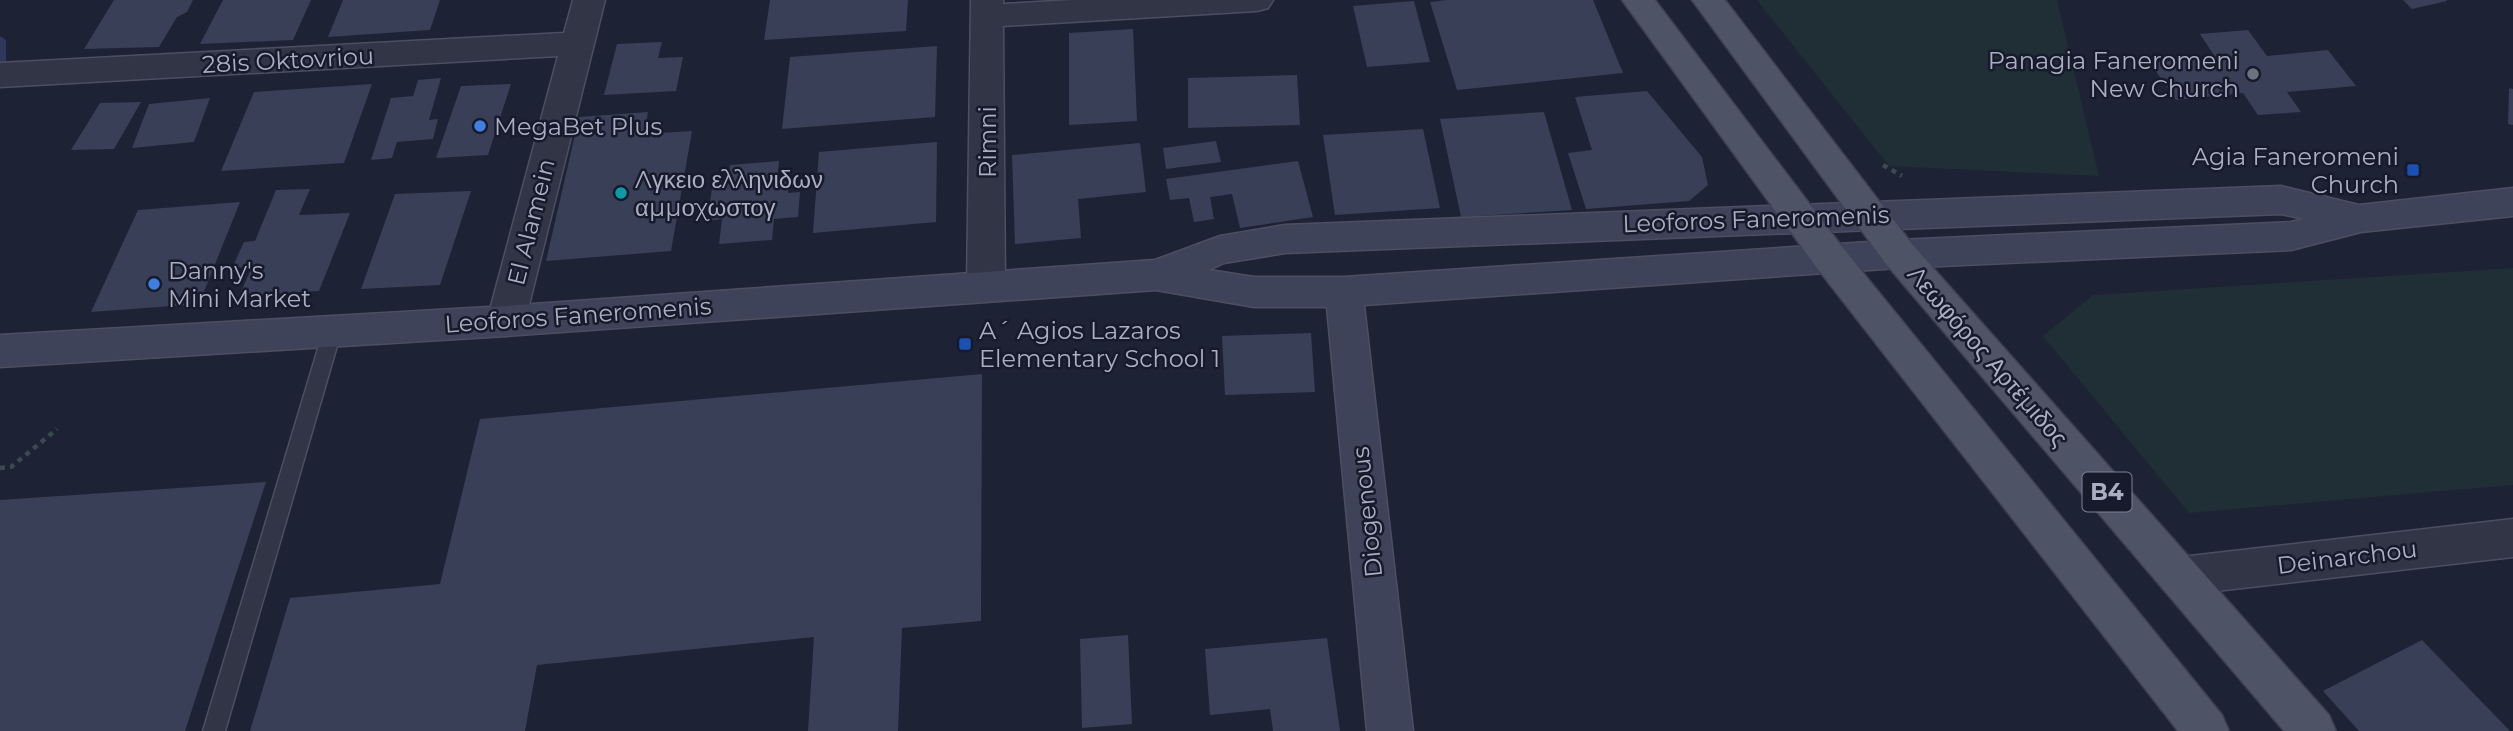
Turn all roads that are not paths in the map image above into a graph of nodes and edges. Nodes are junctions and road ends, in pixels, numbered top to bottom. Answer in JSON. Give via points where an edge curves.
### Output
{"nodes":[{"id":1,"x":589,"y":0,"type":"edge"},
{"id":2,"x":1257,"y":0,"type":"edge"},
{"id":3,"x":1638,"y":0,"type":"edge"},
{"id":4,"x":1708,"y":0,"type":"edge"},
{"id":5,"x":987,"y":8,"type":"edge"},
{"id":6,"x":577,"y":44,"type":"junction"},
{"id":7,"x":10,"y":75,"type":"edge"},
{"id":8,"x":2513,"y":202,"type":"edge"},
{"id":9,"x":1867,"y":214,"type":"junction"},
{"id":10,"x":1799,"y":218,"type":"junction"},
{"id":11,"x":2361,"y":218,"type":"junction"},
{"id":12,"x":1899,"y":254,"type":"junction"},
{"id":13,"x":1830,"y":258,"type":"junction"},
{"id":14,"x":1156,"y":275,"type":"junction"},
{"id":15,"x":986,"y":285,"type":"junction"},
{"id":16,"x":1343,"y":292,"type":"junction"},
{"id":17,"x":506,"y":321,"type":"junction"},
{"id":18,"x":332,"y":332,"type":"junction"},
{"id":19,"x":0,"y":351,"type":"edge"},
{"id":20,"x":2513,"y":538,"type":"edge"},
{"id":21,"x":2181,"y":576,"type":"junction"},
{"id":22,"x":214,"y":731,"type":"edge"},
{"id":23,"x":1390,"y":731,"type":"edge"},
{"id":24,"x":2206,"y":731,"type":"edge"},
{"id":25,"x":2313,"y":731,"type":"edge"}],
"edges":[{"from":1,"to":6,"type":"street","name":"El Alamein"},
{"from":2,"to":5,"type":"street"},
{"from":3,"to":10,"type":"main road"},
{"from":4,"to":9,"type":"main road","name":"Λεωφόρος Αρτέμιδος","number":"B4"},
{"from":5,"to":15,"type":"street","name":"Rimni"},
{"from":6,"to":7,"type":"street","name":"28is Oktovriou"},
{"from":6,"to":17,"type":"street","name":"El Alamein"},
{"from":8,"to":11,"type":"street","name":"Leoforos Faneromenis"},
{"from":9,"to":10,"type":"street","name":"Leoforos Faneromenis"},
{"from":9,"to":11,"type":"street","name":"Leoforos Faneromenis","via":[[2281,200]]},
{"from":9,"to":12,"type":"main road","name":"Λεωφόρος Αρτέμιδος","number":"B4"},
{"from":10,"to":13,"type":"main road"},
{"from":10,"to":14,"type":"street","name":"Leoforos Faneromenis","via":[[1284,239],[1220,250]]},
{"from":11,"to":12,"type":"street","name":"Leoforos Faneromenis","via":[[2291,236]]},
{"from":12,"to":13,"type":"street","name":"Leoforos Faneromenis"},
{"from":12,"to":21,"type":"main road","name":"Λεωφόρος Αρτέμιδος","number":"B4"},
{"from":13,"to":16,"type":"street","name":"Leoforos Faneromenis"},
{"from":13,"to":24,"type":"main road"},
{"from":14,"to":15,"type":"street","name":"Leoforos Faneromenis"},
{"from":14,"to":16,"type":"street","name":"Leoforos Faneromenis","via":[[1254,292]]},
{"from":15,"to":17,"type":"street","name":"Leoforos Faneromenis"},
{"from":16,"to":23,"type":"street","name":"Diogenous"},
{"from":17,"to":18,"type":"street","name":"Leoforos Faneromenis"},
{"from":18,"to":19,"type":"street","name":"Leoforos Faneromenis"},
{"from":18,"to":22,"type":"lane"},
{"from":20,"to":21,"type":"street","name":"Deinarchou"},
{"from":21,"to":25,"type":"main road","name":"Λεωφόρος Αρτέμιδος","number":"B4"}]}
